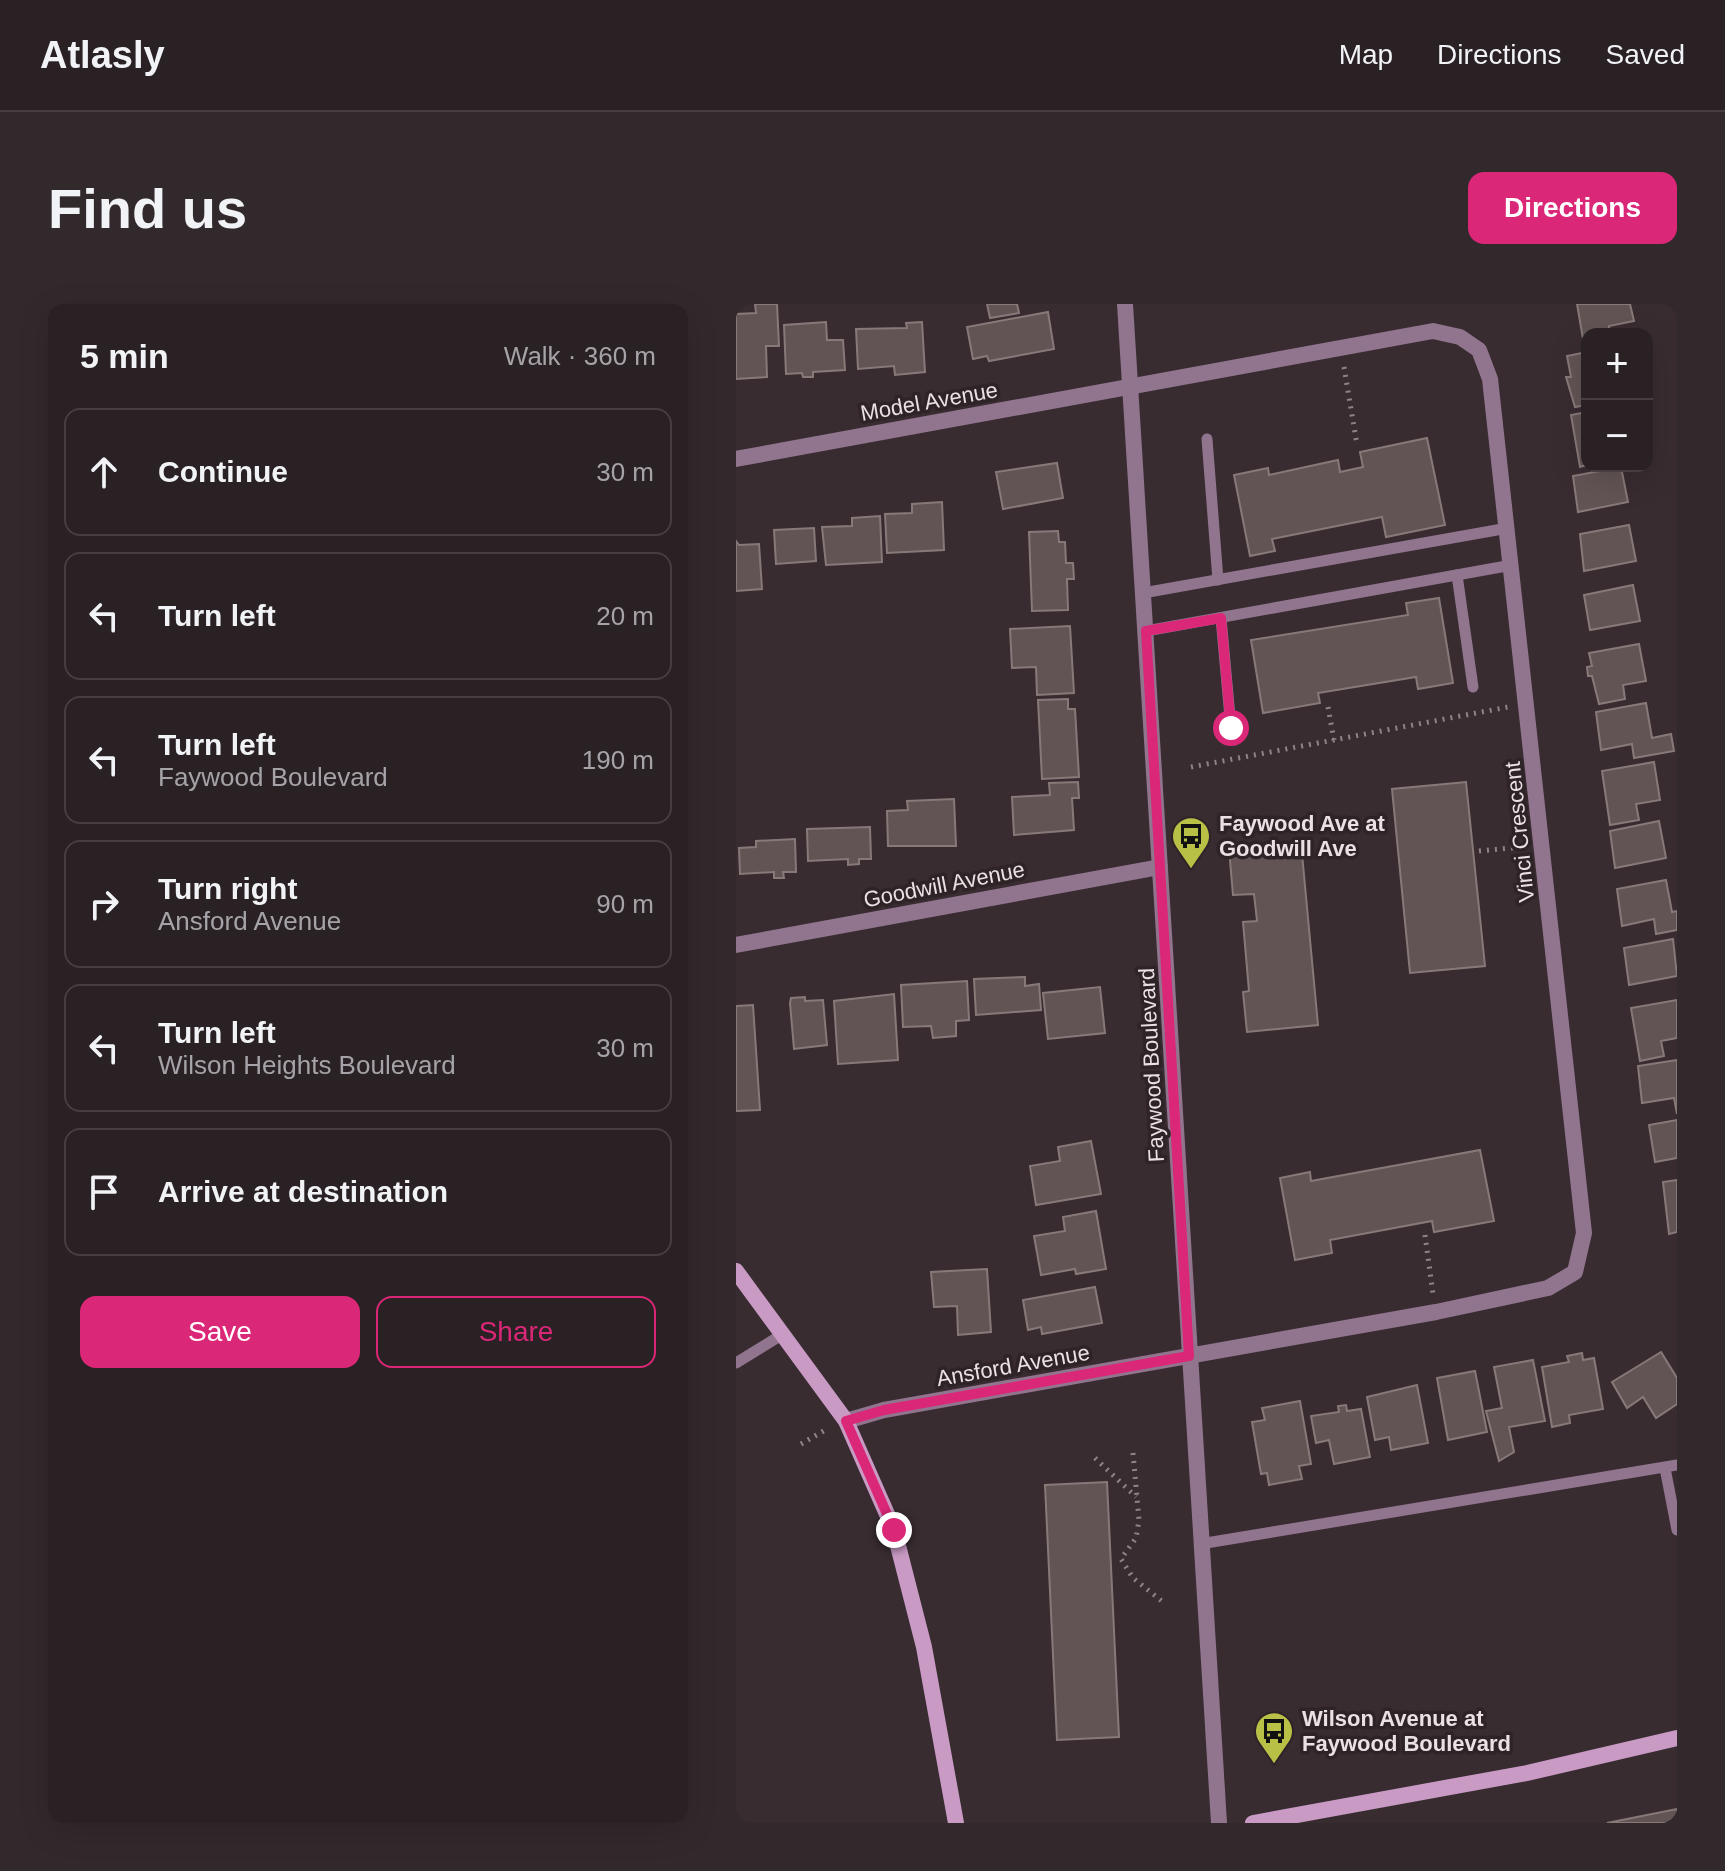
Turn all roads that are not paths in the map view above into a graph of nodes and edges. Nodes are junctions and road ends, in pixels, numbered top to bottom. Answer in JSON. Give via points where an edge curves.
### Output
{"nodes":[{"id":1,"x":1125,"y":304,"type":"edge"},
{"id":2,"x":1130,"y":386,"type":"junction"},
{"id":3,"x":1207,"y":439,"type":"dead end"},
{"id":4,"x":736,"y":459,"type":"edge"},
{"id":5,"x":1508,"y":528,"type":"junction"},
{"id":6,"x":1512,"y":565,"type":"junction"},
{"id":7,"x":1457,"y":575,"type":"junction"},
{"id":8,"x":1218,"y":580,"type":"junction"},
{"id":9,"x":1143,"y":593,"type":"junction"},
{"id":10,"x":1221,"y":618,"type":"junction"},
{"id":11,"x":1146,"y":631,"type":"junction"},
{"id":12,"x":1473,"y":687,"type":"dead end"},
{"id":13,"x":1231,"y":728,"type":"dead end"},
{"id":14,"x":1160,"y":867,"type":"junction"},
{"id":15,"x":736,"y":945,"type":"edge"},
{"id":16,"x":736,"y":1271,"type":"edge"},
{"id":17,"x":783,"y":1334,"type":"junction"},
{"id":18,"x":1189,"y":1356,"type":"junction"},
{"id":19,"x":736,"y":1363,"type":"edge"},
{"id":20,"x":846,"y":1421,"type":"junction"},
{"id":21,"x":1671,"y":1466,"type":"edge"},
{"id":22,"x":1677,"y":1530,"type":"edge"},
{"id":23,"x":1200,"y":1544,"type":"junction"},
{"id":24,"x":1677,"y":1738,"type":"edge"},
{"id":25,"x":956,"y":1823,"type":"edge"},
{"id":26,"x":1219,"y":1823,"type":"edge"},
{"id":27,"x":1253,"y":1823,"type":"edge"}],
"edges":[{"from":1,"to":2,"type":"street","name":"Faywood Boulevard"},
{"from":2,"to":4,"type":"street","name":"Model Avenue"},
{"from":2,"to":5,"type":"street","name":"Vinci Crescent","via":[[1433,331],[1460,337],[1479,350],[1490,379]]},
{"from":2,"to":9,"type":"street","name":"Faywood Boulevard"},
{"from":3,"to":8,"type":"lane"},
{"from":5,"to":6,"type":"street","name":"Vinci Crescent"},
{"from":5,"to":8,"type":"lane"},
{"from":6,"to":7,"type":"lane"},
{"from":6,"to":18,"type":"street","name":"Vinci Crescent","via":[[1584,1233],[1575,1272],[1548,1288]]},
{"from":7,"to":10,"type":"lane"},
{"from":7,"to":12,"type":"lane"},
{"from":8,"to":9,"type":"lane"},
{"from":9,"to":11,"type":"street","name":"Faywood Boulevard"},
{"from":10,"to":11,"type":"lane"},
{"from":10,"to":13,"type":"lane"},
{"from":11,"to":14,"type":"street","name":"Faywood Boulevard"},
{"from":14,"to":15,"type":"street","name":"Goodwill Avenue"},
{"from":14,"to":18,"type":"street","name":"Faywood Boulevard"},
{"from":16,"to":17,"type":"main road"},
{"from":17,"to":19,"type":"lane"},
{"from":17,"to":20,"type":"main road"},
{"from":18,"to":20,"type":"street","name":"Ansford Avenue"},
{"from":18,"to":23,"type":"street","name":"Faywood Boulevard"},
{"from":20,"to":25,"type":"main road","via":[[894,1530],[924,1647]]},
{"from":21,"to":22,"type":"lane"},
{"from":21,"to":23,"type":"lane"},
{"from":23,"to":26,"type":"street","name":"Faywood Boulevard"},
{"from":24,"to":27,"type":"main road","via":[[1527,1773]]}]}
